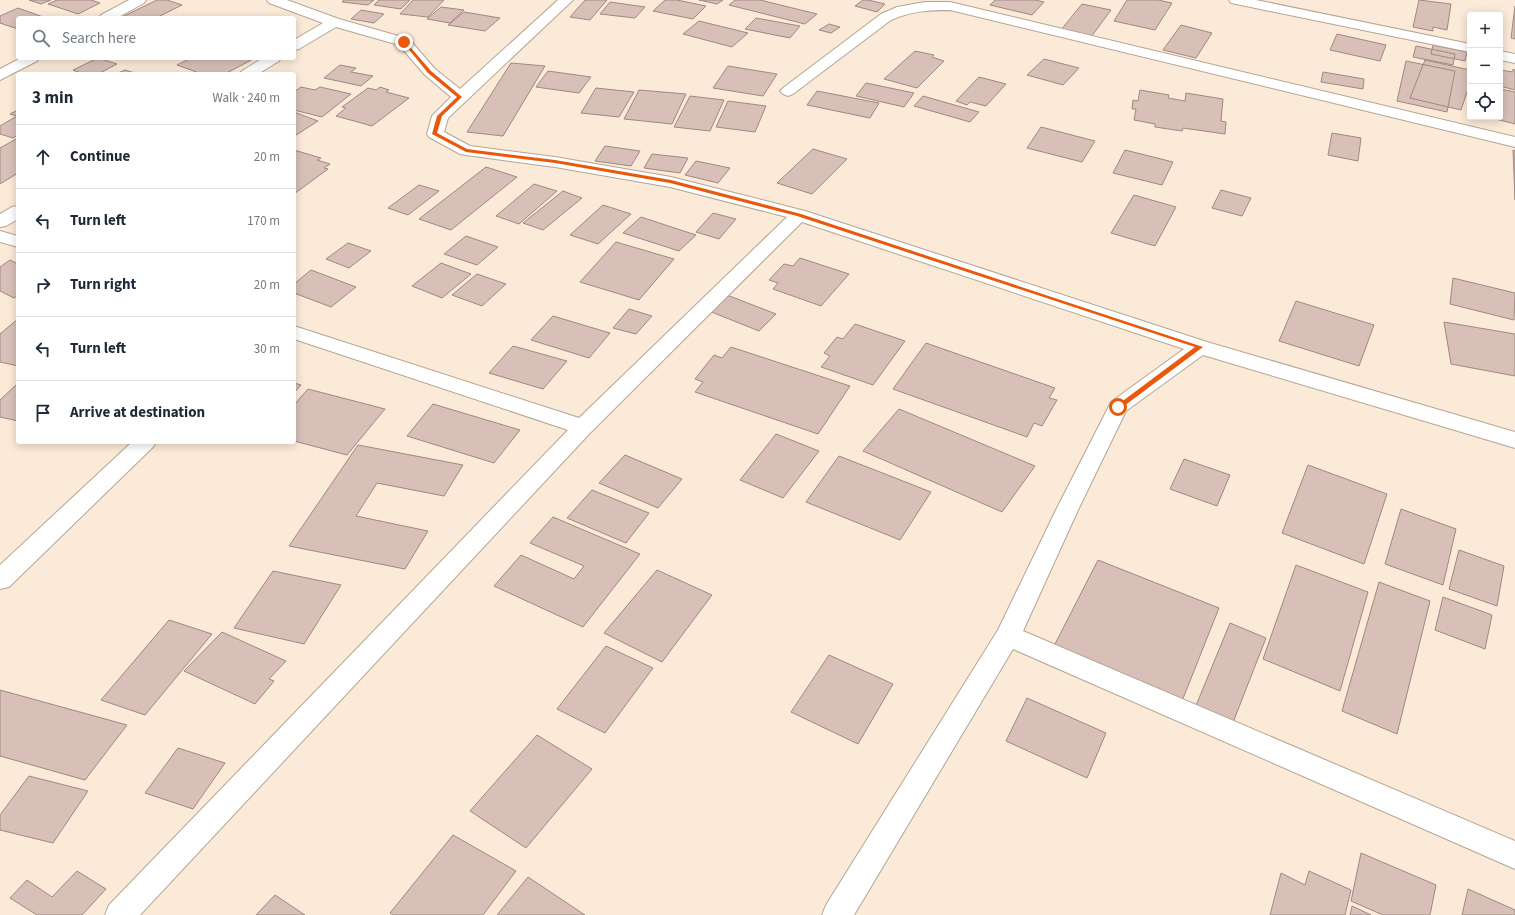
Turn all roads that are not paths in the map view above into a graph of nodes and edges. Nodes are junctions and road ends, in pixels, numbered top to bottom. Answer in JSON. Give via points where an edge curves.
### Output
{"nodes":[{"id":1,"x":139,"y":0,"type":"edge"},
{"id":2,"x":274,"y":0,"type":"edge"},
{"id":3,"x":566,"y":0,"type":"edge"},
{"id":4,"x":1236,"y":0,"type":"edge"},
{"id":5,"x":110,"y":16,"type":"edge"},
{"id":6,"x":334,"y":22,"type":"junction"},
{"id":7,"x":296,"y":45,"type":"edge"},
{"id":8,"x":1467,"y":47,"type":"edge"},
{"id":9,"x":1503,"y":56,"type":"edge"},
{"id":10,"x":1515,"y":58,"type":"edge"},
{"id":11,"x":28,"y":60,"type":"edge"},
{"id":12,"x":271,"y":60,"type":"edge"},
{"id":13,"x":251,"y":72,"type":"edge"},
{"id":14,"x":0,"y":75,"type":"edge"},
{"id":15,"x":788,"y":91,"type":"dead end"},
{"id":16,"x":460,"y":97,"type":"junction"},
{"id":17,"x":1515,"y":142,"type":"edge"},
{"id":18,"x":16,"y":212,"type":"edge"},
{"id":19,"x":799,"y":215,"type":"junction"},
{"id":20,"x":0,"y":222,"type":"edge"},
{"id":21,"x":0,"y":236,"type":"edge"},
{"id":22,"x":16,"y":241,"type":"edge"},
{"id":23,"x":296,"y":333,"type":"edge"},
{"id":24,"x":1200,"y":347,"type":"junction"},
{"id":25,"x":583,"y":427,"type":"junction"},
{"id":26,"x":1515,"y":440,"type":"edge"},
{"id":27,"x":144,"y":444,"type":"edge"},
{"id":28,"x":0,"y":580,"type":"edge"},
{"id":29,"x":1008,"y":636,"type":"junction"},
{"id":30,"x":1515,"y":855,"type":"edge"},
{"id":31,"x":120,"y":915,"type":"edge"},
{"id":32,"x":837,"y":915,"type":"edge"}],
"edges":[{"from":1,"to":5,"type":"street"},
{"from":2,"to":6,"type":"street"},
{"from":3,"to":16,"type":"street"},
{"from":4,"to":8,"type":"street"},
{"from":6,"to":7,"type":"street"},
{"from":6,"to":16,"type":"street","via":[[404,42],[430,72]]},
{"from":9,"to":10,"type":"street"},
{"from":11,"to":14,"type":"street"},
{"from":12,"to":13,"type":"street"},
{"from":15,"to":17,"type":"street","via":[[902,9],[950,6]]},
{"from":16,"to":19,"type":"street","via":[[440,116],[435,134],[466,150],[671,182]]},
{"from":18,"to":20,"type":"street"},
{"from":19,"to":24,"type":"street"},
{"from":19,"to":25,"type":"street"},
{"from":21,"to":22,"type":"street"},
{"from":23,"to":25,"type":"street"},
{"from":24,"to":26,"type":"street"},
{"from":24,"to":29,"type":"street","via":[[1118,407]]},
{"from":25,"to":31,"type":"street"},
{"from":27,"to":28,"type":"street"},
{"from":29,"to":30,"type":"street"},
{"from":29,"to":32,"type":"street"}]}
